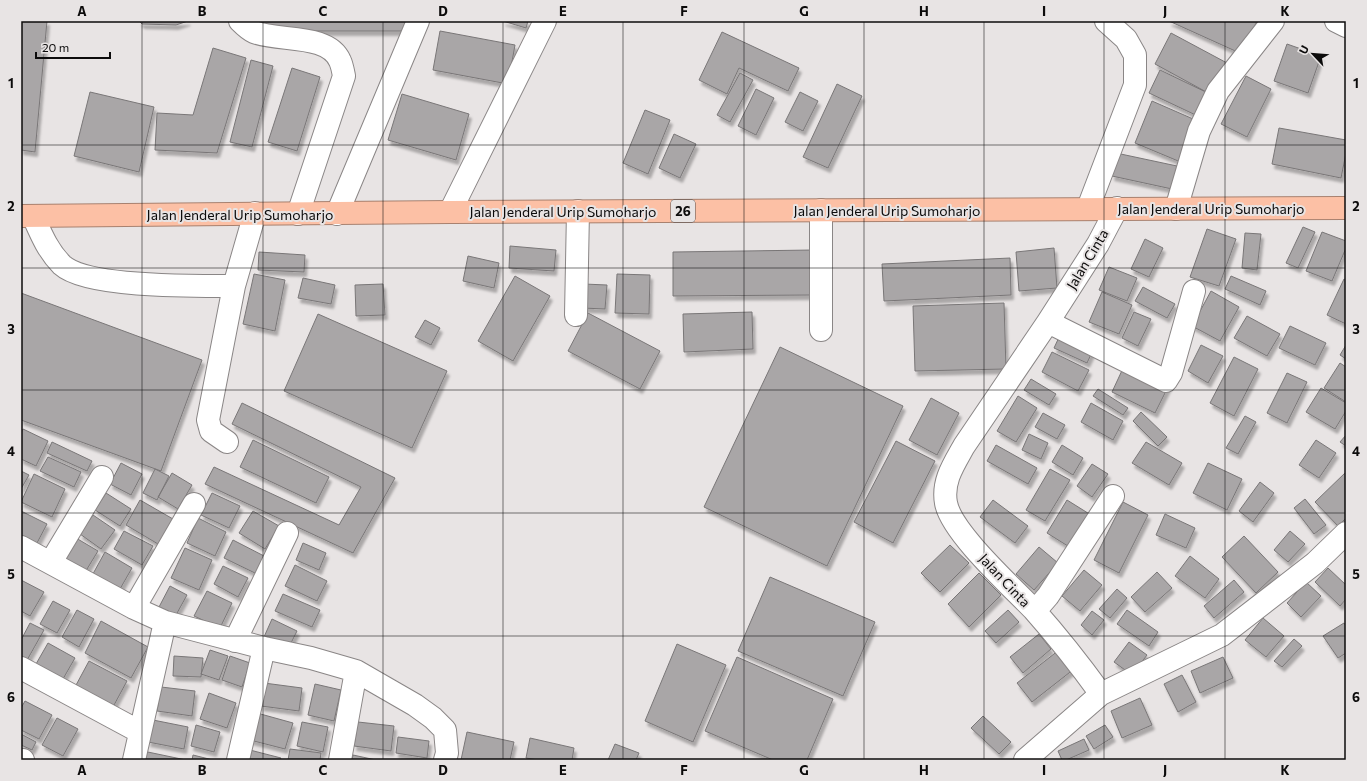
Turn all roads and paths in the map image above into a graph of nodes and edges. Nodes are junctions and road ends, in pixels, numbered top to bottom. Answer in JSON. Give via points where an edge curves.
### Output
{"nodes":[{"id":1,"x":240,"y":21,"type":"edge"},
{"id":2,"x":418,"y":21,"type":"edge"},
{"id":3,"x":546,"y":21,"type":"edge"},
{"id":4,"x":1106,"y":21,"type":"edge"},
{"id":5,"x":1273,"y":21,"type":"edge"},
{"id":6,"x":1336,"y":21,"type":"edge"},
{"id":7,"x":1346,"y":26,"type":"edge"},
{"id":8,"x":1088,"y":208,"type":"junction"},
{"id":9,"x":1117,"y":208,"type":"junction"},
{"id":10,"x":1346,"y":208,"type":"edge"},
{"id":11,"x":1176,"y":209,"type":"junction"},
{"id":12,"x":821,"y":210,"type":"junction"},
{"id":13,"x":450,"y":212,"type":"junction"},
{"id":14,"x":578,"y":212,"type":"junction"},
{"id":15,"x":255,"y":213,"type":"junction"},
{"id":16,"x":298,"y":214,"type":"junction"},
{"id":17,"x":338,"y":214,"type":"junction"},
{"id":18,"x":27,"y":216,"type":"edge"},
{"id":19,"x":234,"y":286,"type":"junction"},
{"id":20,"x":1194,"y":291,"type":"dead end"},
{"id":21,"x":576,"y":315,"type":"dead end"},
{"id":22,"x":1048,"y":322,"type":"junction"},
{"id":23,"x":821,"y":330,"type":"dead end"},
{"id":24,"x":227,"y":442,"type":"dead end"},
{"id":25,"x":102,"y":477,"type":"dead end"},
{"id":26,"x":1113,"y":496,"type":"dead end"},
{"id":27,"x":194,"y":504,"type":"dead end"},
{"id":28,"x":287,"y":533,"type":"dead end"},
{"id":29,"x":1346,"y":533,"type":"edge"},
{"id":30,"x":21,"y":547,"type":"edge"},
{"id":31,"x":51,"y":562,"type":"junction"},
{"id":32,"x":134,"y":608,"type":"junction"},
{"id":33,"x":1035,"y":611,"type":"junction"},
{"id":34,"x":165,"y":622,"type":"junction"},
{"id":35,"x":236,"y":641,"type":"junction"},
{"id":36,"x":264,"y":648,"type":"junction"},
{"id":37,"x":21,"y":668,"type":"edge"},
{"id":38,"x":356,"y":672,"type":"junction"},
{"id":39,"x":1101,"y":694,"type":"junction"},
{"id":40,"x":140,"y":732,"type":"junction"},
{"id":41,"x":134,"y":760,"type":"edge"},
{"id":42,"x":238,"y":760,"type":"edge"},
{"id":43,"x":340,"y":760,"type":"edge"},
{"id":44,"x":445,"y":760,"type":"edge"},
{"id":45,"x":1025,"y":760,"type":"edge"}],
"edges":[{"from":1,"to":16,"type":"street","via":[[253,32],[277,38],[312,41],[329,47],[340,60],[344,76]]},
{"from":2,"to":17,"type":"street"},
{"from":3,"to":13,"type":"street"},
{"from":4,"to":8,"type":"street","via":[[1126,39],[1135,55],[1135,84]]},
{"from":5,"to":11,"type":"street","via":[[1218,91],[1199,131]]},
{"from":6,"to":7,"type":"street"},
{"from":8,"to":9,"type":"highway","name":"Jalan Jenderal Urip Sumoharjo","number":"26"},
{"from":8,"to":12,"type":"highway","name":"Jalan Jenderal Urip Sumoharjo","number":"26"},
{"from":9,"to":11,"type":"highway","name":"Jalan Jenderal Urip Sumoharjo","number":"26"},
{"from":9,"to":22,"type":"street","name":"Jalan Cinta","via":[[1098,244]]},
{"from":10,"to":11,"type":"highway","name":"Jalan Jenderal Urip Sumoharjo","number":"26"},
{"from":12,"to":14,"type":"highway","name":"Jalan Jenderal Urip Sumoharjo","number":"26"},
{"from":12,"to":23,"type":"street"},
{"from":13,"to":14,"type":"highway","name":"Jalan Jenderal Urip Sumoharjo","number":"26"},
{"from":13,"to":17,"type":"highway","name":"Jalan Jenderal Urip Sumoharjo","number":"26"},
{"from":14,"to":21,"type":"street"},
{"from":15,"to":16,"type":"highway","name":"Jalan Jenderal Urip Sumoharjo","number":"26"},
{"from":15,"to":18,"type":"highway","name":"Jalan Jenderal Urip Sumoharjo","number":"26"},
{"from":15,"to":19,"type":"street"},
{"from":16,"to":17,"type":"highway","name":"Jalan Jenderal Urip Sumoharjo","number":"26"},
{"from":18,"to":19,"type":"street","via":[[47,248],[64,266],[90,278],[172,287]]},
{"from":19,"to":24,"type":"street","via":[[208,420],[211,431]]},
{"from":20,"to":22,"type":"street","via":[[1175,359],[1166,381]]},
{"from":22,"to":33,"type":"street","name":"Jalan Cinta","via":[[964,446],[945,483],[946,503],[958,530]]},
{"from":25,"to":31,"type":"street"},
{"from":26,"to":33,"type":"street","via":[[1048,596]]},
{"from":27,"to":32,"type":"street"},
{"from":28,"to":35,"type":"street"},
{"from":29,"to":39,"type":"street","via":[[1315,563],[1222,635]]},
{"from":30,"to":31,"type":"street"},
{"from":31,"to":32,"type":"street"},
{"from":32,"to":34,"type":"street"},
{"from":33,"to":39,"type":"street","name":"Jalan Cinta","via":[[1078,661]]},
{"from":34,"to":35,"type":"street"},
{"from":34,"to":40,"type":"street"},
{"from":35,"to":36,"type":"street"},
{"from":36,"to":38,"type":"street"},
{"from":36,"to":42,"type":"street"},
{"from":37,"to":40,"type":"street"},
{"from":38,"to":43,"type":"street"},
{"from":38,"to":44,"type":"street","via":[[415,705],[441,726],[445,730]]},
{"from":39,"to":45,"type":"street"},
{"from":40,"to":41,"type":"street"}]}
